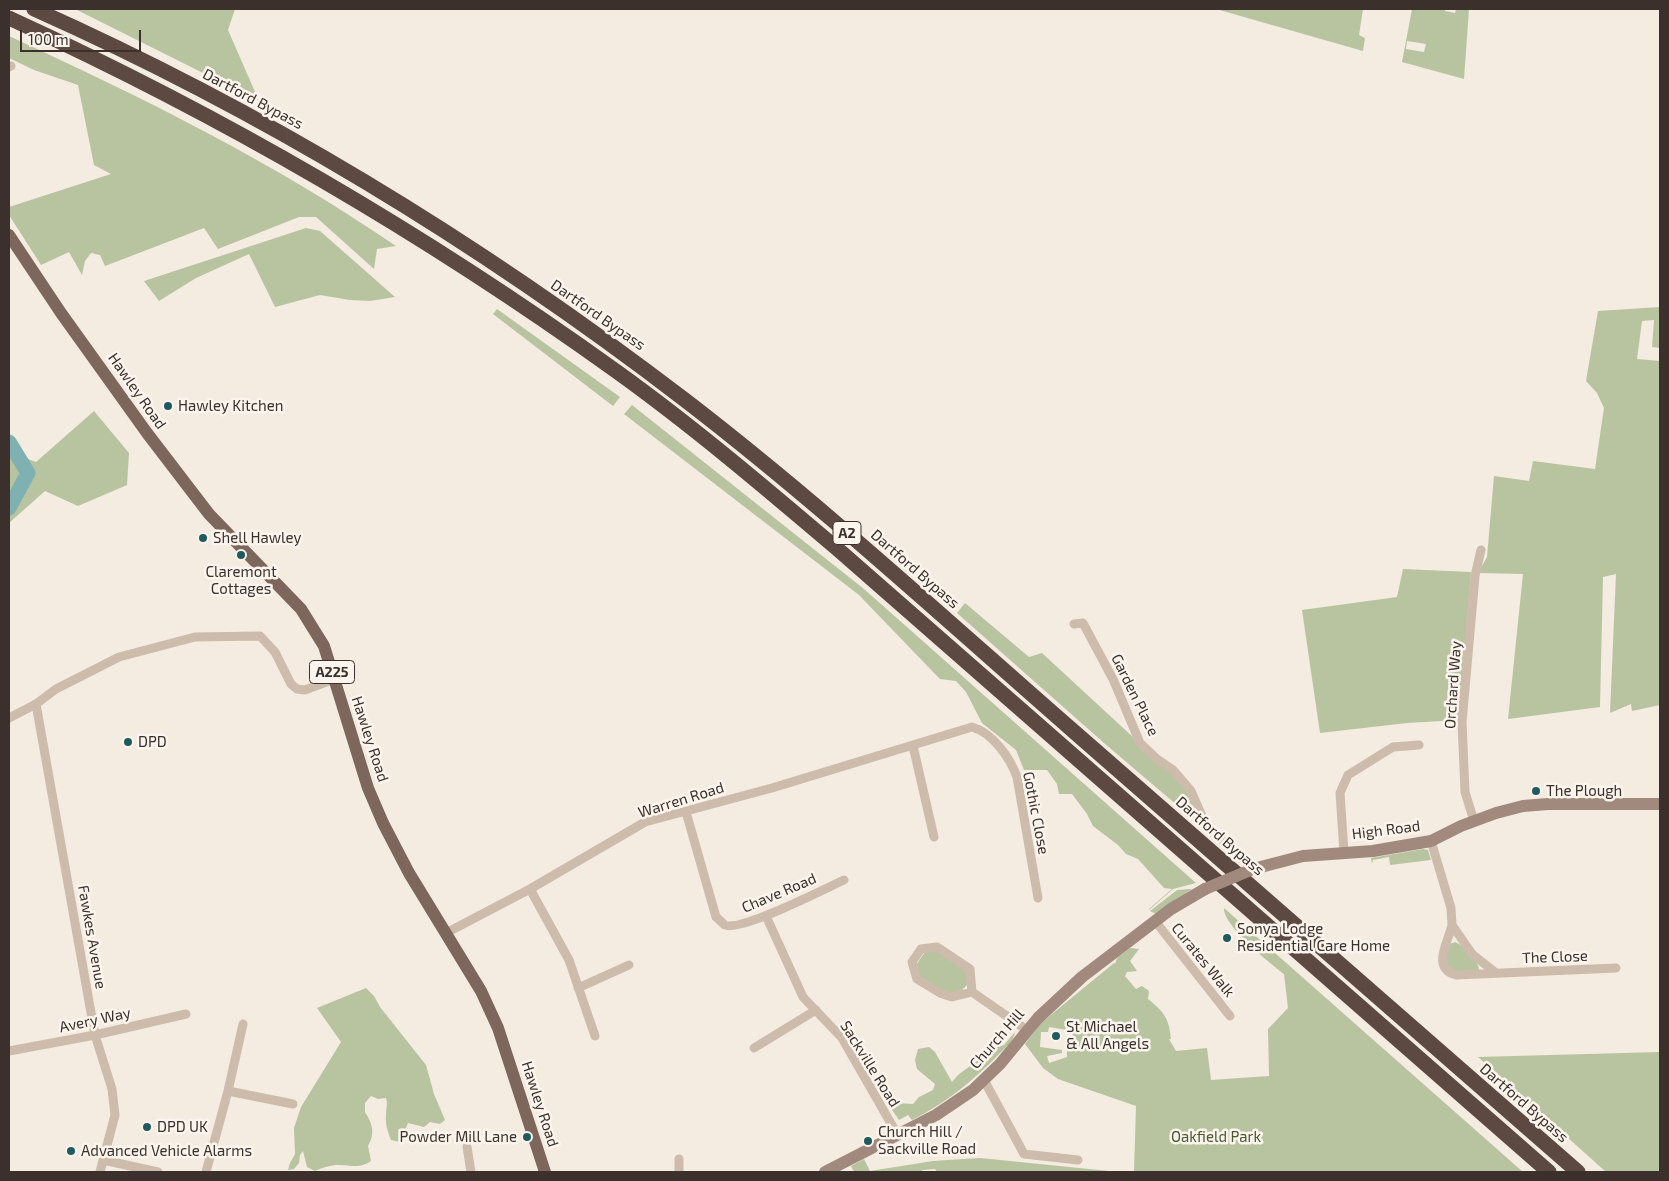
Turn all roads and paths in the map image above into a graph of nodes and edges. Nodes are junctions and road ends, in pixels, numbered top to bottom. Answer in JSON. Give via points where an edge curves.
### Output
{"nodes":[{"id":1,"x":34,"y":9,"type":"edge"},
{"id":2,"x":9,"y":18,"type":"edge"},
{"id":3,"x":9,"y":235,"type":"edge"},
{"id":4,"x":1481,"y":550,"type":"dead end"},
{"id":5,"x":1074,"y":624,"type":"dead end"},
{"id":6,"x":334,"y":679,"type":"junction"},
{"id":7,"x":36,"y":704,"type":"junction"},
{"id":8,"x":9,"y":718,"type":"edge"},
{"id":9,"x":967,"y":729,"type":"joint"},
{"id":10,"x":1418,"y":745,"type":"dead end"},
{"id":11,"x":913,"y":746,"type":"junction"},
{"id":12,"x":1660,"y":804,"type":"edge"},
{"id":13,"x":686,"y":812,"type":"junction"},
{"id":14,"x":1474,"y":821,"type":"junction"},
{"id":15,"x":934,"y":837,"type":"dead end"},
{"id":16,"x":1431,"y":841,"type":"junction"},
{"id":17,"x":1344,"y":852,"type":"junction"},
{"id":18,"x":1253,"y":869,"type":"junction"},
{"id":19,"x":844,"y":880,"type":"dead end"},
{"id":20,"x":530,"y":889,"type":"junction"},
{"id":21,"x":1038,"y":898,"type":"dead end"},
{"id":22,"x":766,"y":916,"type":"junction"},
{"id":23,"x":1155,"y":921,"type":"junction"},
{"id":24,"x":1452,"y":925,"type":"junction"},
{"id":25,"x":446,"y":933,"type":"junction"},
{"id":26,"x":629,"y":965,"type":"dead end"},
{"id":27,"x":1616,"y":968,"type":"dead end"},
{"id":28,"x":1496,"y":973,"type":"junction"},
{"id":29,"x":578,"y":988,"type":"junction"},
{"id":30,"x":972,"y":992,"type":"junction"},
{"id":31,"x":816,"y":1010,"type":"junction"},
{"id":32,"x":186,"y":1014,"type":"dead end"},
{"id":33,"x":1230,"y":1016,"type":"dead end"},
{"id":34,"x":244,"y":1024,"type":"dead end"},
{"id":35,"x":1027,"y":1030,"type":"junction"},
{"id":36,"x":95,"y":1035,"type":"junction"},
{"id":37,"x":595,"y":1036,"type":"dead end"},
{"id":38,"x":754,"y":1048,"type":"dead end"},
{"id":39,"x":9,"y":1051,"type":"edge"},
{"id":40,"x":984,"y":1080,"type":"junction"},
{"id":41,"x":228,"y":1091,"type":"junction"},
{"id":42,"x":293,"y":1104,"type":"dead end"},
{"id":43,"x":897,"y":1134,"type":"junction"},
{"id":44,"x":467,"y":1147,"type":"dead end"},
{"id":45,"x":679,"y":1159,"type":"dead end"},
{"id":46,"x":103,"y":1160,"type":"junction"},
{"id":47,"x":1078,"y":1160,"type":"dead end"},
{"id":48,"x":100,"y":1172,"type":"edge"},
{"id":49,"x":158,"y":1172,"type":"edge"},
{"id":50,"x":206,"y":1172,"type":"edge"},
{"id":51,"x":471,"y":1172,"type":"edge"},
{"id":52,"x":545,"y":1172,"type":"edge"},
{"id":53,"x":679,"y":1172,"type":"edge"},
{"id":54,"x":825,"y":1172,"type":"edge"},
{"id":55,"x":1549,"y":1172,"type":"edge"},
{"id":56,"x":1578,"y":1172,"type":"edge"}],
"edges":[{"from":1,"to":56,"type":"highway","name":"Dartford Bypass","number":"A2","via":[[221,101],[392,198],[514,277],[627,356],[829,517]]},
{"from":2,"to":55,"type":"highway","number":"A2","via":[[139,80],[289,160],[504,292],[617,372],[741,468],[834,546]]},
{"from":3,"to":6,"type":"main road","name":"Hawley Road","number":"A225","via":[[147,433],[210,514],[301,609],[324,646]]},
{"from":4,"to":14,"type":"street","name":"Orchard Way","via":[[1474,576],[1462,722],[1465,792]]},
{"from":5,"to":18,"type":"street","name":"Garden Place","via":[[1083,623],[1113,679],[1140,743],[1173,770],[1191,792],[1206,825]]},
{"from":6,"to":7,"type":"street","via":[[305,690],[297,688],[275,652],[260,636],[195,637],[119,657],[56,689]]},
{"from":6,"to":25,"type":"main road","name":"Hawley Road","number":"A225","via":[[368,788],[383,823]]},
{"from":7,"to":8,"type":"street"},
{"from":7,"to":36,"type":"street","name":"Fawkes Avenue"},
{"from":9,"to":11,"type":"street","name":"Warren Road"},
{"from":9,"to":21,"type":"street","name":"Gothic Close","via":[[976,728],[984,734],[1005,753],[1013,766]]},
{"from":10,"to":17,"type":"street","via":[[1393,747],[1344,780],[1340,793]]},
{"from":11,"to":13,"type":"street","name":"Warren Road"},
{"from":11,"to":15,"type":"street"},
{"from":12,"to":14,"type":"main road","name":"High Road","via":[[1540,804]]},
{"from":13,"to":20,"type":"street","name":"Warren Road","via":[[645,822]]},
{"from":13,"to":22,"type":"street","name":"Chave Road","via":[[716,917],[724,925],[734,926]]},
{"from":14,"to":16,"type":"main road","name":"High Road"},
{"from":16,"to":17,"type":"main road","name":"High Road","via":[[1398,848]]},
{"from":16,"to":24,"type":"street","name":"The Close"},
{"from":17,"to":18,"type":"main road","name":"High Road","via":[[1303,856]]},
{"from":18,"to":23,"type":"main road","name":"High Road","bridge":true,"via":[[1205,889]]},
{"from":19,"to":22,"type":"street","name":"Chave Road"},
{"from":20,"to":25,"type":"street","name":"Warren Road"},
{"from":20,"to":29,"type":"street","via":[[569,960]]},
{"from":22,"to":31,"type":"street","name":"Sackville Road","via":[[803,998]]},
{"from":23,"to":33,"type":"street","name":"Curates Walk"},
{"from":23,"to":35,"type":"main road","name":"Church Hill","via":[[1082,977]]},
{"from":24,"to":28,"type":"street","name":"The Close","via":[[1472,954]]},
{"from":24,"to":28,"type":"street","name":"The Close","via":[[1442,959],[1445,969],[1459,976]]},
{"from":25,"to":52,"type":"main road","name":"Hawley Road","number":"A225","via":[[481,991],[498,1028]]},
{"from":26,"to":29,"type":"street"},
{"from":27,"to":28,"type":"street","name":"The Close"},
{"from":29,"to":37,"type":"street"},
{"from":30,"to":30,"type":"street","via":[[952,997],[940,993],[917,979],[912,962],[922,949],[937,947],[970,970]]},
{"from":30,"to":35,"type":"street"},
{"from":31,"to":38,"type":"street"},
{"from":31,"to":43,"type":"street","name":"Sackville Road","via":[[842,1038]]},
{"from":32,"to":36,"type":"street","name":"Avery Way"},
{"from":34,"to":41,"type":"street"},
{"from":35,"to":40,"type":"main road","name":"Church Hill"},
{"from":36,"to":39,"type":"street","name":"Avery Way"},
{"from":36,"to":46,"type":"street","name":"Fawkes Avenue","via":[[111,1083],[115,1114]]},
{"from":40,"to":43,"type":"main road","name":"Church Hill","via":[[949,1107]]},
{"from":40,"to":47,"type":"street","via":[[1024,1154]]},
{"from":41,"to":42,"type":"street"},
{"from":41,"to":50,"type":"street"},
{"from":43,"to":54,"type":"main road","name":"Church Hill"},
{"from":44,"to":51,"type":"street"},
{"from":45,"to":53,"type":"street"},
{"from":46,"to":48,"type":"street","name":"Fawkes Avenue"},
{"from":46,"to":49,"type":"street"}]}
